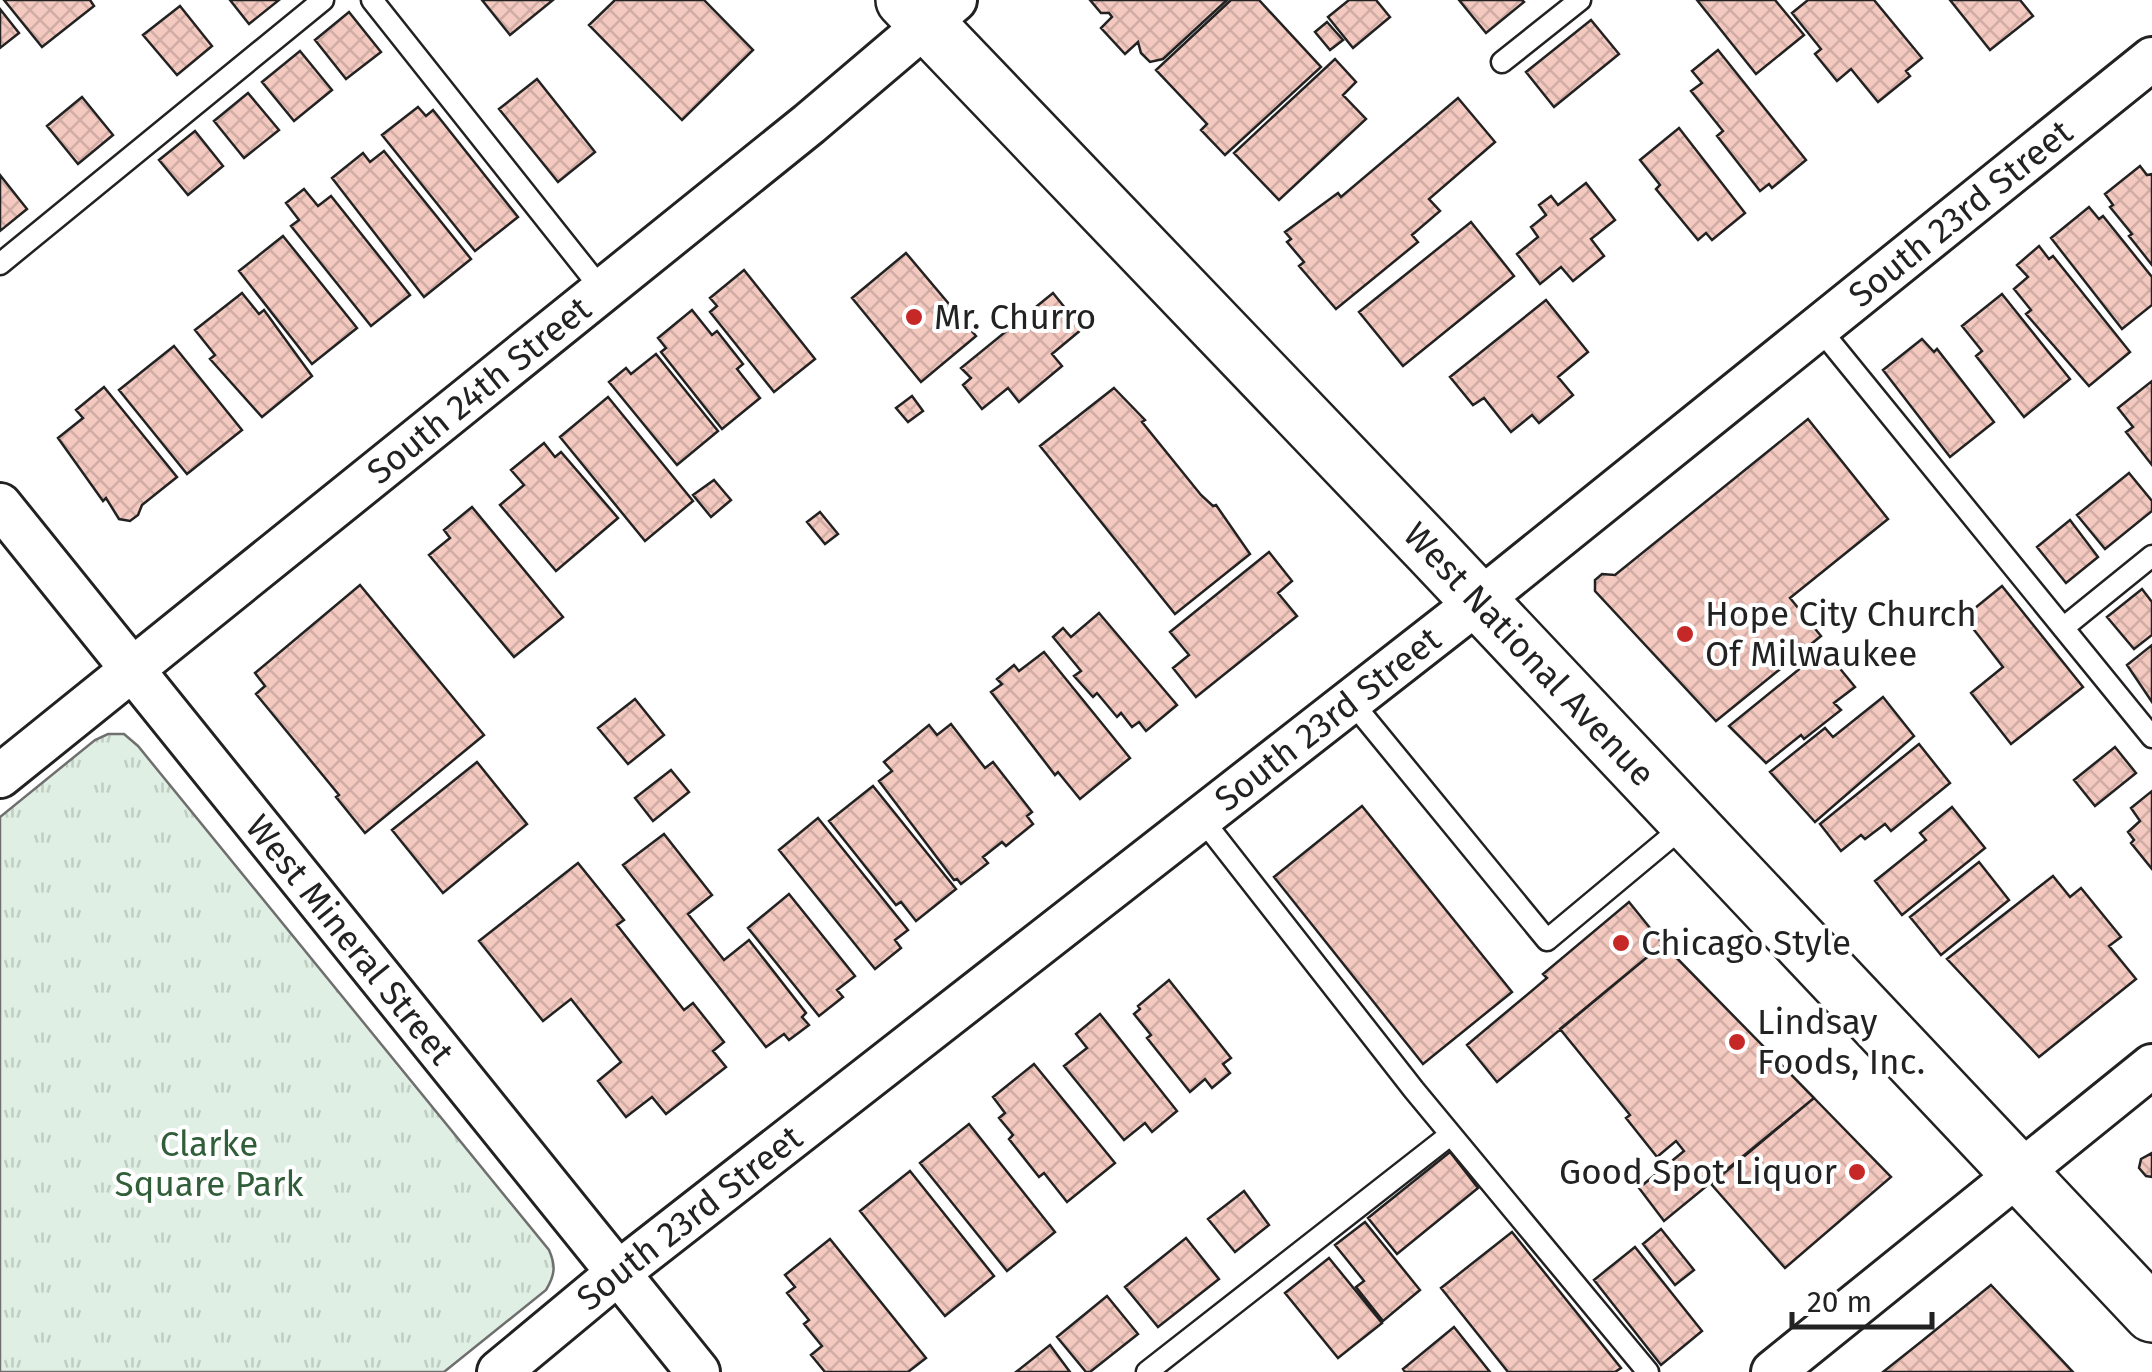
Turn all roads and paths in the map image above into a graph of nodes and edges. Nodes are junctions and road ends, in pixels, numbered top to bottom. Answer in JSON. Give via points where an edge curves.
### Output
{"nodes":[{"id":1,"x":322,"y":0,"type":"edge"},
{"id":2,"x":372,"y":0,"type":"edge"},
{"id":3,"x":1580,"y":0,"type":"edge"},
{"id":4,"x":928,"y":8,"type":"edge"},
{"id":5,"x":2152,"y":59,"type":"edge"},
{"id":6,"x":1502,"y":62,"type":"dead end"},
{"id":7,"x":0,"y":264,"type":"edge"},
{"id":8,"x":603,"y":291,"type":"junction"},
{"id":9,"x":1819,"y":328,"type":"junction"},
{"id":10,"x":0,"y":505,"type":"edge"},
{"id":11,"x":2152,"y":556,"type":"edge"},
{"id":12,"x":1479,"y":601,"type":"junction"},
{"id":13,"x":2063,"y":628,"type":"junction"},
{"id":14,"x":131,"y":668,"type":"junction"},
{"id":15,"x":1351,"y":701,"type":"junction"},
{"id":16,"x":2152,"y":736,"type":"edge"},
{"id":17,"x":0,"y":776,"type":"edge"},
{"id":18,"x":1202,"y":819,"type":"junction"},
{"id":19,"x":1688,"y":822,"type":"junction"},
{"id":20,"x":2152,"y":1066,"type":"edge"},
{"id":21,"x":1450,"y":1135,"type":"junction"},
{"id":22,"x":2020,"y":1171,"type":"junction"},
{"id":23,"x":618,"y":1273,"type":"junction"},
{"id":24,"x":2152,"y":1314,"type":"edge"},
{"id":25,"x":500,"y":1372,"type":"edge"},
{"id":26,"x":698,"y":1372,"type":"edge"},
{"id":27,"x":1147,"y":1372,"type":"edge"},
{"id":28,"x":1648,"y":1372,"type":"edge"},
{"id":29,"x":1773,"y":1372,"type":"edge"}],
"edges":[{"from":1,"to":7,"type":"lane"},
{"from":2,"to":8,"type":"lane"},
{"from":3,"to":6,"type":"lane"},
{"from":4,"to":8,"type":"street","name":"South 24th Street","via":[[823,112]]},
{"from":4,"to":12,"type":"main road","name":"West National Avenue"},
{"from":5,"to":9,"type":"street","name":"South 23rd Street"},
{"from":8,"to":14,"type":"street","name":"South 24th Street"},
{"from":9,"to":12,"type":"street","name":"South 23rd Street"},
{"from":9,"to":13,"type":"lane"},
{"from":10,"to":14,"type":"street","name":"West Mineral Street"},
{"from":11,"to":13,"type":"lane"},
{"from":12,"to":15,"type":"street","name":"South 23rd Street"},
{"from":12,"to":19,"type":"main road","name":"West National Avenue"},
{"from":13,"to":16,"type":"lane"},
{"from":14,"to":17,"type":"street","name":"South 24th Street"},
{"from":14,"to":23,"type":"street","name":"West Mineral Street"},
{"from":15,"to":18,"type":"street","name":"South 23rd Street"},
{"from":15,"to":19,"type":"lane","via":[[1547,940]]},
{"from":18,"to":21,"type":"lane"},
{"from":18,"to":23,"type":"street","name":"South 23rd Street"},
{"from":19,"to":22,"type":"main road","name":"West National Avenue"},
{"from":20,"to":22,"type":"street"},
{"from":21,"to":27,"type":"lane"},
{"from":21,"to":28,"type":"lane"},
{"from":22,"to":24,"type":"main road","name":"West National Avenue"},
{"from":22,"to":29,"type":"street"},
{"from":23,"to":25,"type":"street","name":"South 23rd Street"},
{"from":23,"to":26,"type":"street","name":"West Mineral Street"}]}
